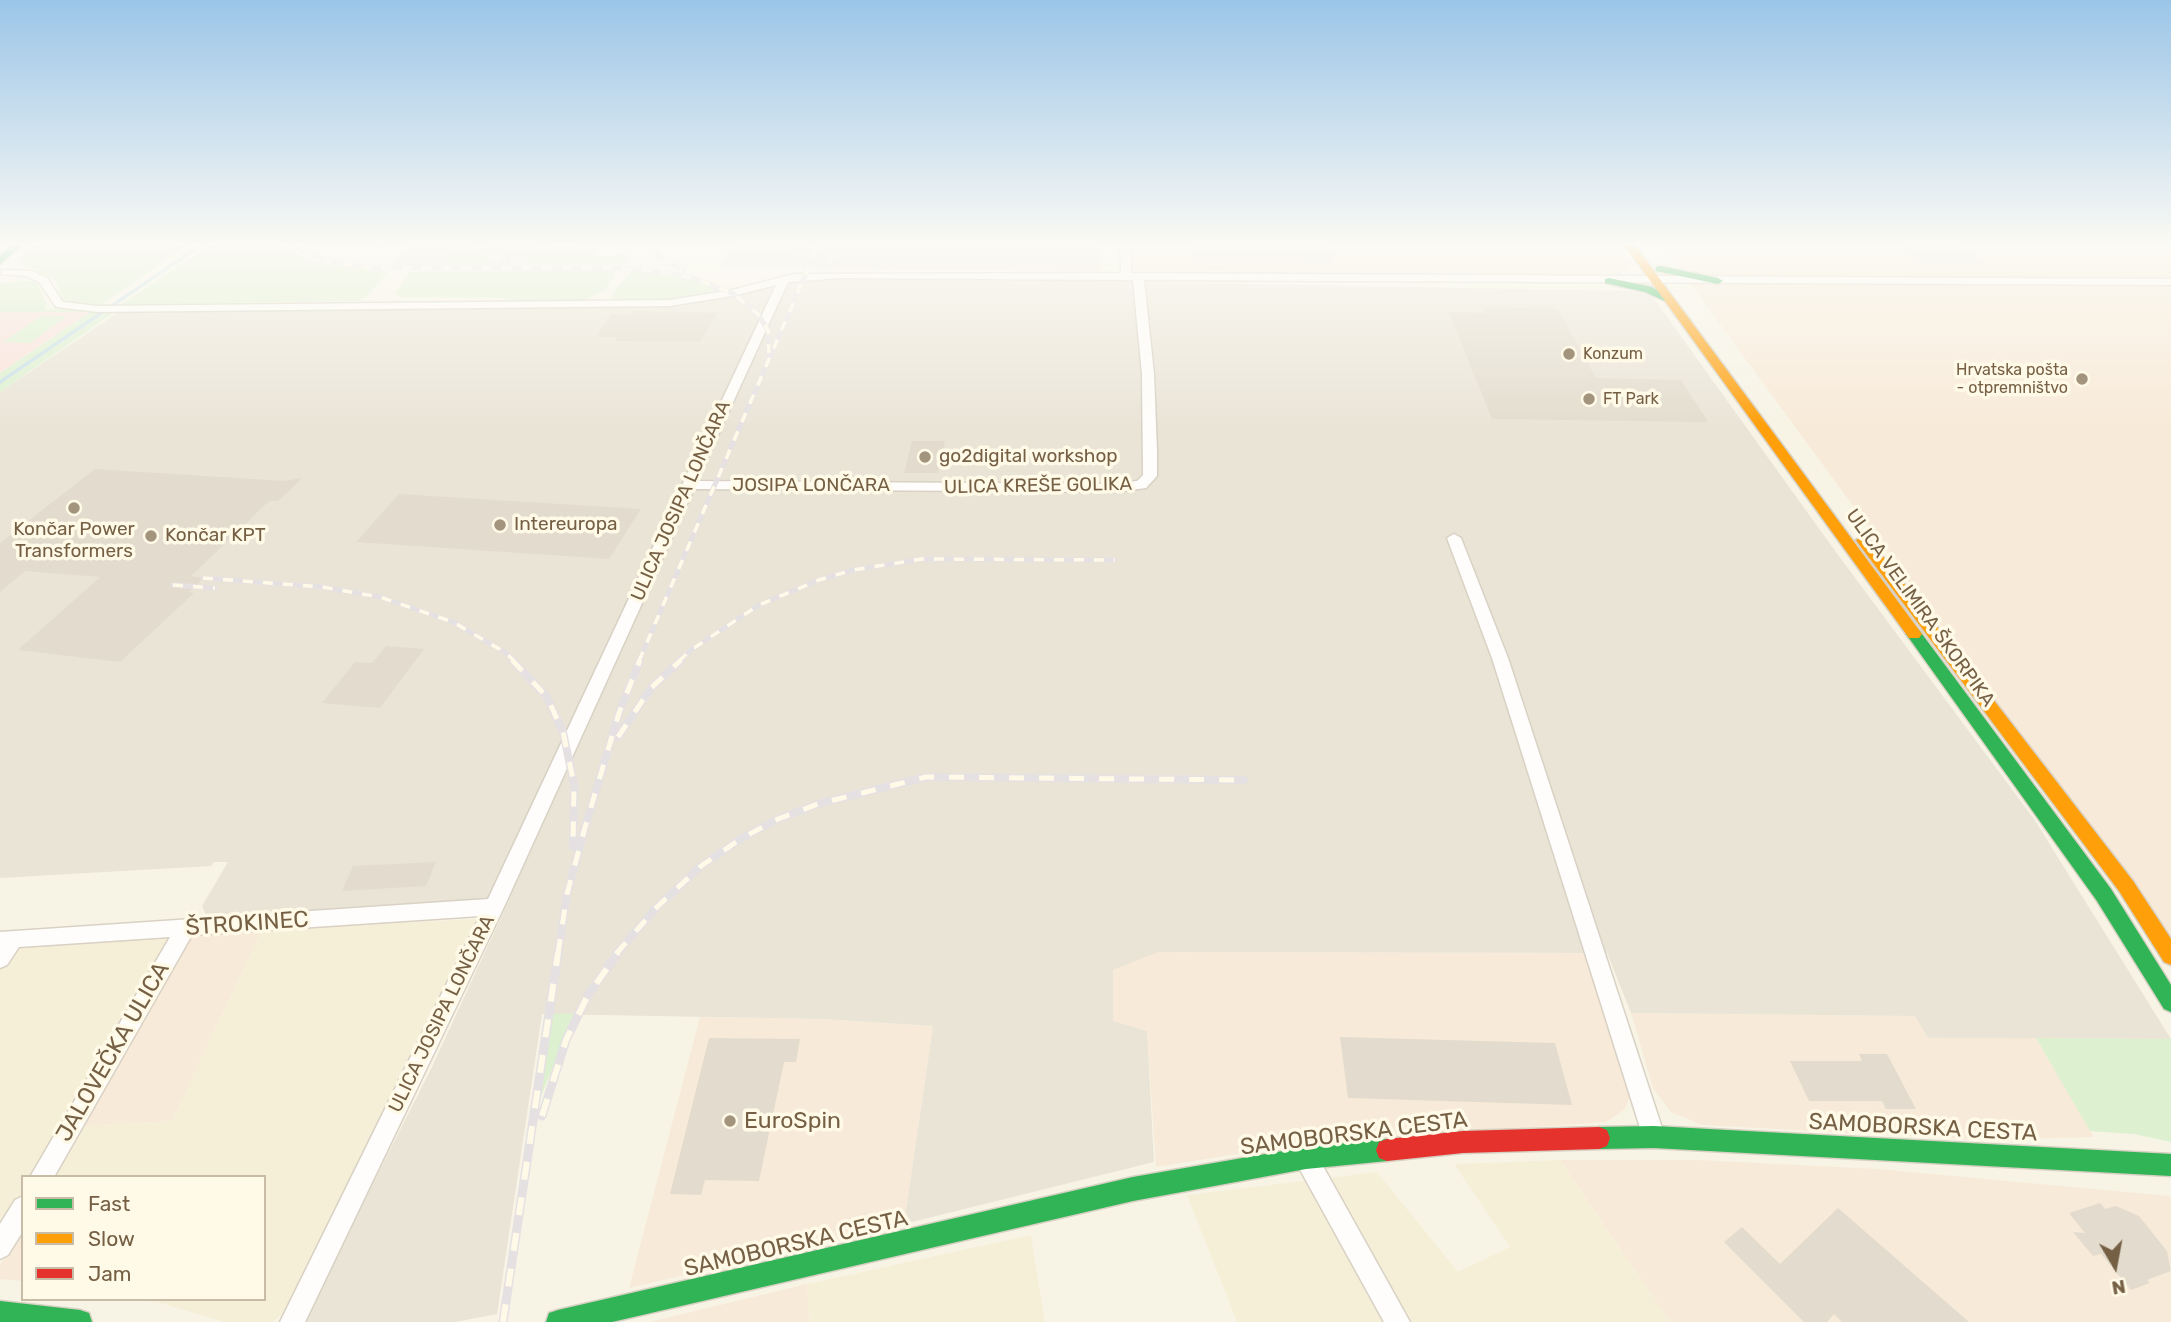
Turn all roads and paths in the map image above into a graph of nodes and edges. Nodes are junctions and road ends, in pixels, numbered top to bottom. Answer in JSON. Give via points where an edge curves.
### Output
{"nodes":[{"id":1,"x":65,"y":305,"type":"edge"},
{"id":2,"x":515,"y":305,"type":"edge"},
{"id":3,"x":771,"y":305,"type":"edge"},
{"id":4,"x":1137,"y":305,"type":"edge"},
{"id":5,"x":1673,"y":305,"type":"edge"},
{"id":6,"x":1691,"y":305,"type":"edge"},
{"id":7,"x":689,"y":485,"type":"junction"},
{"id":8,"x":933,"y":487,"type":"joint"},
{"id":9,"x":1454,"y":538,"type":"dead end"},
{"id":10,"x":494,"y":907,"type":"junction"},
{"id":11,"x":186,"y":928,"type":"junction"},
{"id":12,"x":6,"y":940,"type":"edge"},
{"id":13,"x":2171,"y":956,"type":"edge"},
{"id":14,"x":0,"y":959,"type":"edge"},
{"id":15,"x":2171,"y":1003,"type":"edge"},
{"id":16,"x":1654,"y":1137,"type":"junction"},
{"id":17,"x":1306,"y":1158,"type":"junction"},
{"id":18,"x":2130,"y":1162,"type":"junction"},
{"id":19,"x":2171,"y":1164,"type":"edge"},
{"id":20,"x":42,"y":1175,"type":"edge"},
{"id":21,"x":2171,"y":1179,"type":"edge"},
{"id":22,"x":21,"y":1211,"type":"edge"},
{"id":23,"x":0,"y":1247,"type":"edge"},
{"id":24,"x":0,"y":1313,"type":"edge"},
{"id":25,"x":80,"y":1322,"type":"edge"},
{"id":26,"x":292,"y":1322,"type":"edge"},
{"id":27,"x":558,"y":1322,"type":"edge"},
{"id":28,"x":1398,"y":1322,"type":"edge"}],
"edges":[{"from":1,"to":2,"type":"street","via":[[121,309]]},
{"from":3,"to":7,"type":"street","name":"ULICA JOSIPA LONČARA"},
{"from":4,"to":8,"type":"street","name":"ULICA KREŠE GOLIKA","via":[[1148,374],[1150,476],[1141,485]]},
{"from":5,"to":15,"type":"main road","name":"ULICA VELIMIRA ŠKORPIKA","via":[[2104,895]]},
{"from":6,"to":13,"type":"main road","name":"ULICA VELIMIRA ŠKORPIKA","via":[[2126,886]]},
{"from":7,"to":8,"type":"street","name":"JOSIPA LONČARA"},
{"from":7,"to":10,"type":"street","name":"ULICA JOSIPA LONČARA"},
{"from":9,"to":16,"type":"street","via":[[1500,658]]},
{"from":10,"to":11,"type":"street","name":"ŠTROKINEC"},
{"from":10,"to":26,"type":"street","name":"ULICA JOSIPA LONČARA"},
{"from":11,"to":12,"type":"street","name":"ŠTROKINEC"},
{"from":11,"to":20,"type":"street","name":"JALOVEČKA ULICA"},
{"from":12,"to":14,"type":"street"},
{"from":16,"to":17,"type":"main road","name":"SAMOBORSKA CESTA","via":[[1464,1142]]},
{"from":16,"to":18,"type":"main road","name":"SAMOBORSKA CESTA"},
{"from":17,"to":27,"type":"main road","name":"SAMOBORSKA CESTA","via":[[1133,1189]]},
{"from":17,"to":28,"type":"street"},
{"from":18,"to":19,"type":"main road","name":"SAMOBORSKA CESTA"},
{"from":18,"to":21,"type":"main road"},
{"from":22,"to":23,"type":"street"},
{"from":24,"to":25,"type":"main road"}]}
